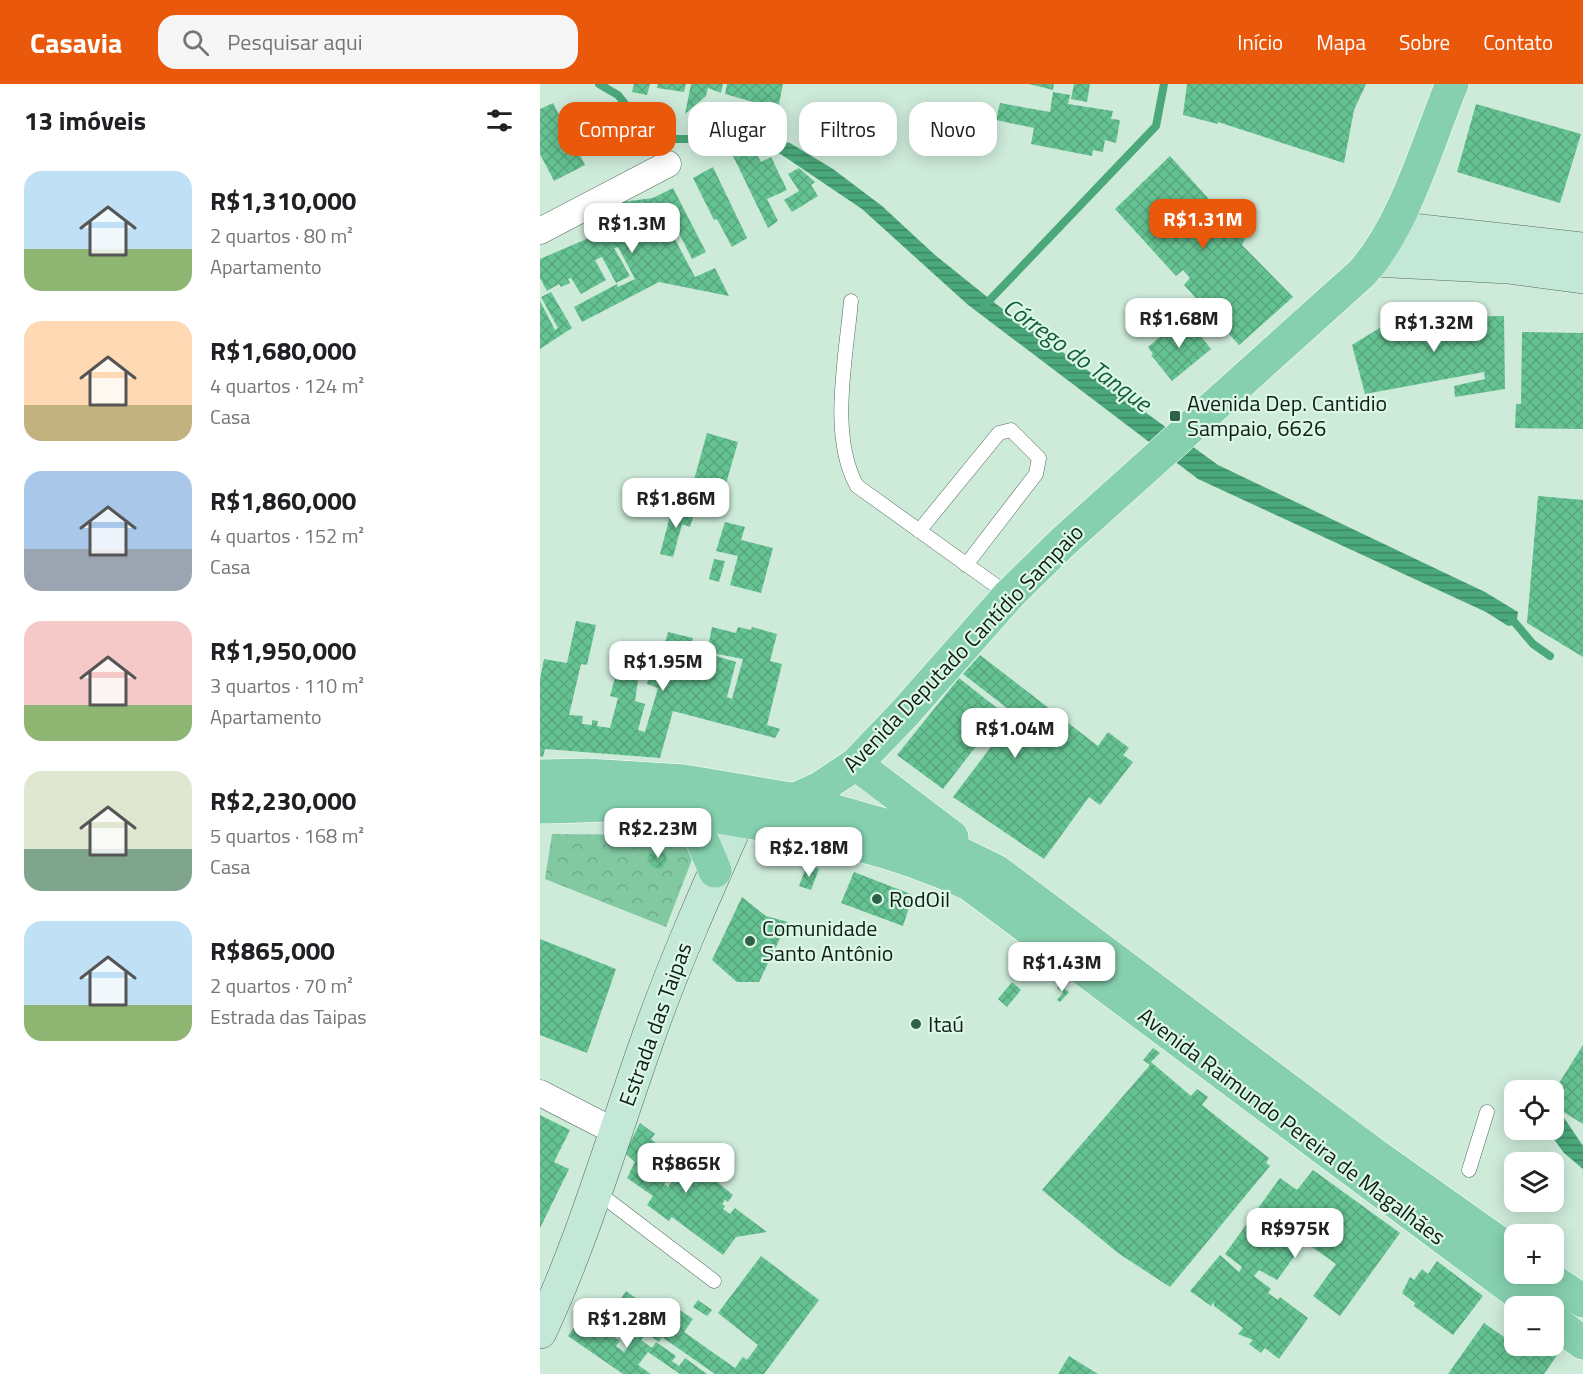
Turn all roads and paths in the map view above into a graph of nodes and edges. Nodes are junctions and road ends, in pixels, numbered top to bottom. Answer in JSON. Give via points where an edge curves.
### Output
{"nodes":[{"id":1,"x":1452,"y":84,"type":"edge"},
{"id":2,"x":668,"y":164,"type":"dead end"},
{"id":3,"x":1394,"y":228,"type":"junction"},
{"id":4,"x":540,"y":231,"type":"edge"},
{"id":5,"x":1583,"y":249,"type":"edge"},
{"id":6,"x":1374,"y":260,"type":"junction"},
{"id":7,"x":1583,"y":277,"type":"edge"},
{"id":8,"x":851,"y":301,"type":"dead end"},
{"id":9,"x":919,"y":531,"type":"junction"},
{"id":10,"x":966,"y":566,"type":"junction"},
{"id":11,"x":1009,"y":595,"type":"junction"},
{"id":12,"x":856,"y":764,"type":"junction"},
{"id":13,"x":540,"y":776,"type":"edge"},
{"id":14,"x":797,"y":800,"type":"junction"},
{"id":15,"x":540,"y":807,"type":"edge"},
{"id":16,"x":680,"y":810,"type":"junction"},
{"id":17,"x":738,"y":820,"type":"junction"},
{"id":18,"x":715,"y":871,"type":"junction"},
{"id":19,"x":996,"y":871,"type":"junction"},
{"id":20,"x":540,"y":1093,"type":"edge"},
{"id":21,"x":1487,"y":1112,"type":"dead end"},
{"id":22,"x":616,"y":1132,"type":"junction"},
{"id":23,"x":1469,"y":1170,"type":"dead end"},
{"id":24,"x":595,"y":1191,"type":"junction"},
{"id":25,"x":1504,"y":1246,"type":"edge"},
{"id":26,"x":714,"y":1281,"type":"dead end"},
{"id":27,"x":1558,"y":1284,"type":"edge"},
{"id":28,"x":1522,"y":1296,"type":"edge"},
{"id":29,"x":1583,"y":1301,"type":"edge"},
{"id":30,"x":1564,"y":1328,"type":"edge"},
{"id":31,"x":540,"y":1332,"type":"edge"},
{"id":32,"x":1583,"y":1342,"type":"edge"}],
"edges":[{"from":1,"to":3,"type":"main road","name":"Avenida Deputado Cantídio Sampaio"},
{"from":2,"to":4,"type":"street"},
{"from":3,"to":5,"type":"main road"},
{"from":3,"to":6,"type":"main road","name":"Avenida Deputado Cantídio Sampaio"},
{"from":6,"to":7,"type":"main road","via":[[1508,267]]},
{"from":6,"to":11,"type":"main road","name":"Avenida Deputado Cantídio Sampaio","via":[[1150,461]]},
{"from":8,"to":9,"type":"lane","via":[[842,446],[848,470],[857,486]]},
{"from":9,"to":10,"type":"lane"},
{"from":9,"to":10,"type":"lane","via":[[999,433],[1011,430],[1039,458],[1036,474]]},
{"from":10,"to":11,"type":"lane"},
{"from":11,"to":12,"type":"main road","name":"Avenida Deputado Cantídio Sampaio"},
{"from":12,"to":14,"type":"main road","name":"Avenida Deputado Cantídio Sampaio"},
{"from":12,"to":19,"type":"main road"},
{"from":13,"to":14,"type":"main road","name":"Avenida Raimundo Pereira de Magalhães","via":[[684,781]]},
{"from":14,"to":17,"type":"main road","name":"Avenida Deputado Cantídio Sampaio"},
{"from":14,"to":19,"type":"main road","name":"Avenida Raimundo Pereira de Magalhães","via":[[927,837]]},
{"from":15,"to":16,"type":"main road","name":"Avenida Raimundo Pereira de Magalhães","via":[[623,805]]},
{"from":16,"to":17,"type":"main road","name":"Avenida Raimundo Pereira de Magalhães"},
{"from":16,"to":18,"type":"main road","via":[[702,840]]},
{"from":17,"to":18,"type":"main road","name":"Estrada das Taipas"},
{"from":17,"to":28,"type":"main road","name":"Avenida Raimundo Pereira de Magalhães","via":[[864,845],[912,859],[969,884]]},
{"from":18,"to":22,"type":"main road","name":"Estrada das Taipas","via":[[648,1037]]},
{"from":19,"to":25,"type":"main road","name":"Avenida Raimundo Pereira de Magalhães","via":[[1375,1155]]},
{"from":20,"to":22,"type":"street"},
{"from":21,"to":23,"type":"lane"},
{"from":22,"to":24,"type":"main road","name":"Estrada das Taipas"},
{"from":24,"to":26,"type":"lane"},
{"from":24,"to":31,"type":"main road","name":"Estrada das Taipas"},
{"from":27,"to":29,"type":"main road"},
{"from":30,"to":32,"type":"main road"}]}
